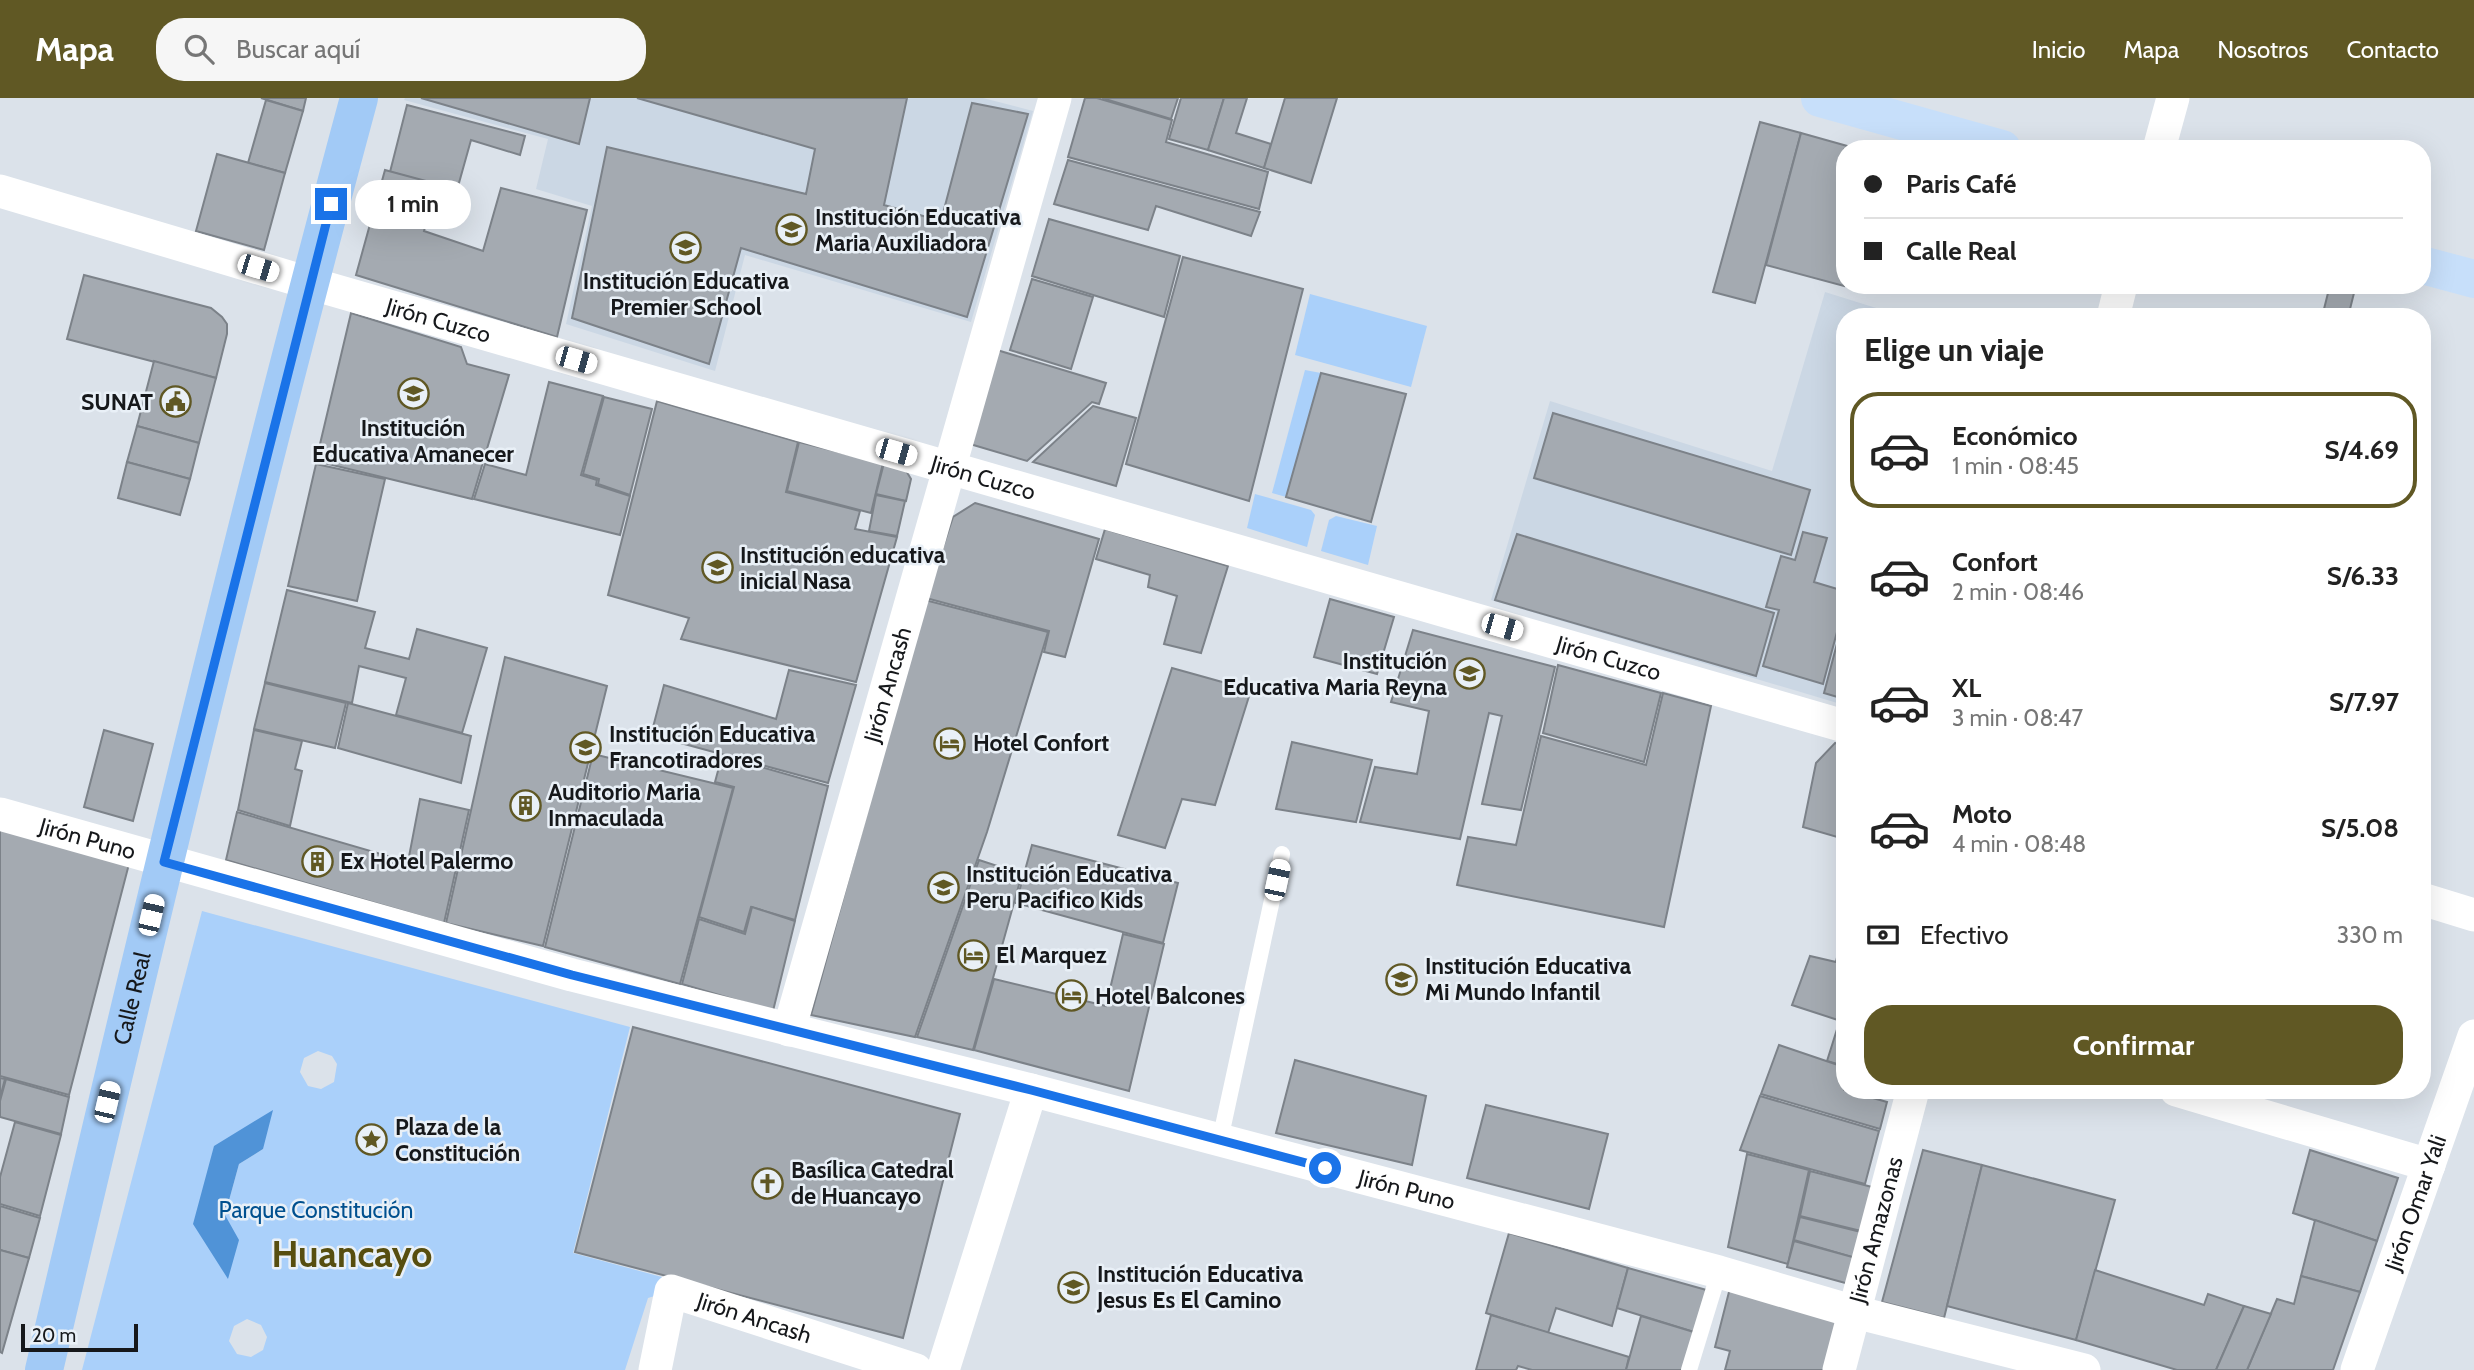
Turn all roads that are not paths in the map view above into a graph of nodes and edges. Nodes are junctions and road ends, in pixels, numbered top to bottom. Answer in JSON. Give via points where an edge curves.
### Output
{"nodes":[{"id":1,"x":359,"y":98,"type":"edge"},
{"id":2,"x":1055,"y":98,"type":"edge"},
{"id":3,"x":1820,"y":98,"type":"edge"},
{"id":4,"x":2173,"y":98,"type":"edge"},
{"id":5,"x":1970,"y":140,"type":"edge"},
{"id":6,"x":2161,"y":140,"type":"edge"},
{"id":7,"x":0,"y":191,"type":"edge"},
{"id":8,"x":2431,"y":267,"type":"edge"},
{"id":9,"x":2474,"y":279,"type":"edge"},
{"id":10,"x":309,"y":283,"type":"junction"},
{"id":11,"x":950,"y":467,"type":"junction"},
{"id":12,"x":1836,"y":724,"type":"edge"},
{"id":13,"x":0,"y":814,"type":"edge"},
{"id":14,"x":1282,"y":854,"type":"dead end"},
{"id":15,"x":164,"y":862,"type":"junction"},
{"id":16,"x":2431,"y":902,"type":"edge"},
{"id":17,"x":2474,"y":915,"type":"edge"},
{"id":18,"x":789,"y":1030,"type":"junction"},
{"id":19,"x":2474,"y":1036,"type":"edge"},
{"id":20,"x":1031,"y":1090,"type":"junction"},
{"id":21,"x":1911,"y":1099,"type":"edge"},
{"id":22,"x":2206,"y":1099,"type":"edge"},
{"id":23,"x":1220,"y":1140,"type":"junction"},
{"id":24,"x":2429,"y":1166,"type":"junction"},
{"id":25,"x":1719,"y":1272,"type":"junction"},
{"id":26,"x":1855,"y":1312,"type":"junction"},
{"id":27,"x":44,"y":1370,"type":"edge"},
{"id":28,"x":655,"y":1370,"type":"edge"},
{"id":29,"x":916,"y":1370,"type":"edge"},
{"id":30,"x":943,"y":1370,"type":"edge"},
{"id":31,"x":1689,"y":1370,"type":"edge"},
{"id":32,"x":1839,"y":1370,"type":"edge"},
{"id":33,"x":2084,"y":1370,"type":"edge"},
{"id":34,"x":2357,"y":1370,"type":"edge"}],
"edges":[{"from":1,"to":10,"type":"highway","name":"Calle Real"},
{"from":2,"to":11,"type":"street","name":"Jirón Ancash"},
{"from":3,"to":5,"type":"main road"},
{"from":4,"to":6,"type":"street"},
{"from":7,"to":10,"type":"street","name":"Jirón Cuzco"},
{"from":8,"to":9,"type":"main road"},
{"from":10,"to":11,"type":"street","name":"Jirón Cuzco"},
{"from":10,"to":15,"type":"highway","name":"Calle Real"},
{"from":11,"to":12,"type":"street","name":"Jirón Cuzco"},
{"from":11,"to":18,"type":"street","name":"Jirón Ancash"},
{"from":13,"to":15,"type":"street","name":"Jirón Puno"},
{"from":14,"to":23,"type":"lane"},
{"from":15,"to":18,"type":"street","name":"Jirón Puno"},
{"from":15,"to":27,"type":"highway","name":"Calle Real"},
{"from":16,"to":17,"type":"street"},
{"from":18,"to":20,"type":"street","name":"Jirón Puno"},
{"from":19,"to":24,"type":"street","name":"Jirón Omar Yali"},
{"from":20,"to":23,"type":"street","name":"Jirón Puno"},
{"from":20,"to":30,"type":"street"},
{"from":21,"to":26,"type":"street","name":"Jirón Amazonas"},
{"from":22,"to":24,"type":"street"},
{"from":23,"to":25,"type":"street","name":"Jirón Puno"},
{"from":24,"to":34,"type":"street","name":"Jirón Omar Yali"},
{"from":25,"to":26,"type":"street","name":"Jirón Puno"},
{"from":25,"to":31,"type":"lane"},
{"from":26,"to":32,"type":"street","name":"Jirón Amazonas"},
{"from":26,"to":33,"type":"street","name":"Jirón Puno"},
{"from":28,"to":29,"type":"street","name":"Jirón Ancash","via":[[671,1291]]}]}
